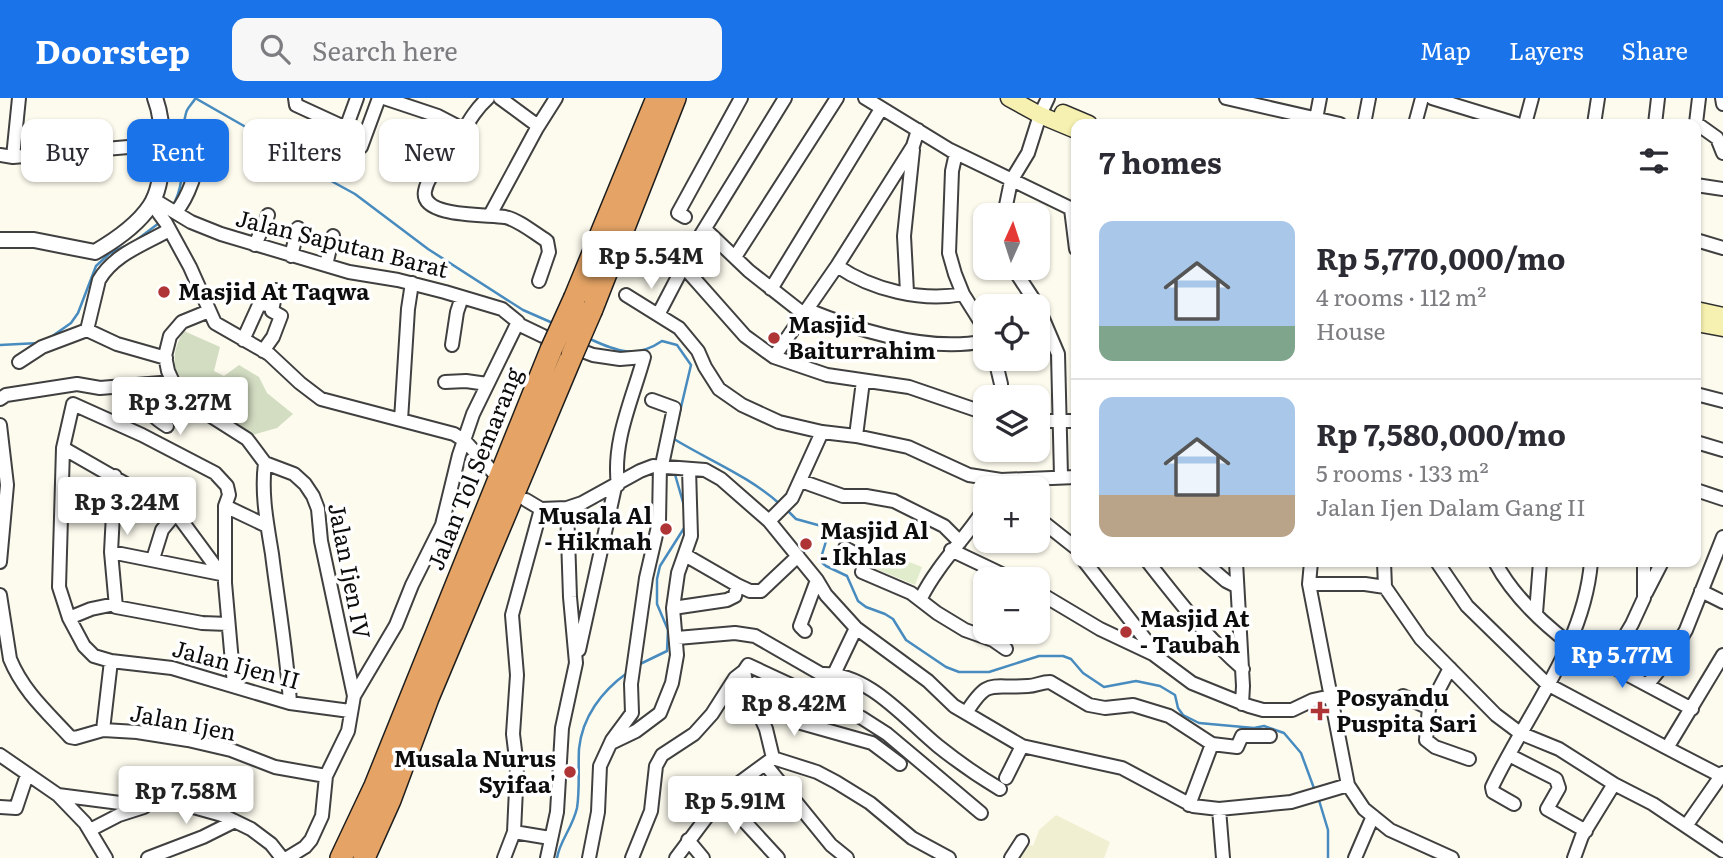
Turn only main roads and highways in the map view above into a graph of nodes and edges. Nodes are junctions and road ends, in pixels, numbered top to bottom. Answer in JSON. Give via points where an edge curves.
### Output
{"nodes":[{"id":1,"x":657,"y":98,"type":"edge"},
{"id":2,"x":675,"y":98,"type":"edge"},
{"id":3,"x":1009,"y":98,"type":"edge"},
{"id":4,"x":1029,"y":98,"type":"edge"},
{"id":5,"x":1044,"y":106,"type":"edge"},
{"id":6,"x":1076,"y":119,"type":"edge"},
{"id":7,"x":1071,"y":126,"type":"edge"},
{"id":8,"x":583,"y":303,"type":"junction"},
{"id":9,"x":1701,"y":311,"type":"edge"},
{"id":10,"x":1723,"y":316,"type":"edge"},
{"id":11,"x":1701,"y":324,"type":"edge"},
{"id":12,"x":1723,"y":328,"type":"edge"},
{"id":13,"x":341,"y":858,"type":"edge"},
{"id":14,"x":363,"y":858,"type":"edge"}],
"edges":[{"from":1,"to":8,"type":"highway","name":"Jalan Tol Semarang"},
{"from":2,"to":8,"type":"highway","name":"Jalan Tol Semarang"},
{"from":3,"to":5,"type":"main road"},
{"from":4,"to":5,"type":"main road"},
{"from":5,"to":6,"type":"main road"},
{"from":5,"to":7,"type":"main road"},
{"from":8,"to":13,"type":"highway","name":"Jalan Tol Semarang","bridge":true,"via":[[551,350],[375,786]]},
{"from":8,"to":14,"type":"highway","name":"Jalan Tol Semarang","bridge":true,"via":[[572,355]]},
{"from":9,"to":10,"type":"main road"},
{"from":11,"to":12,"type":"main road"}]}
